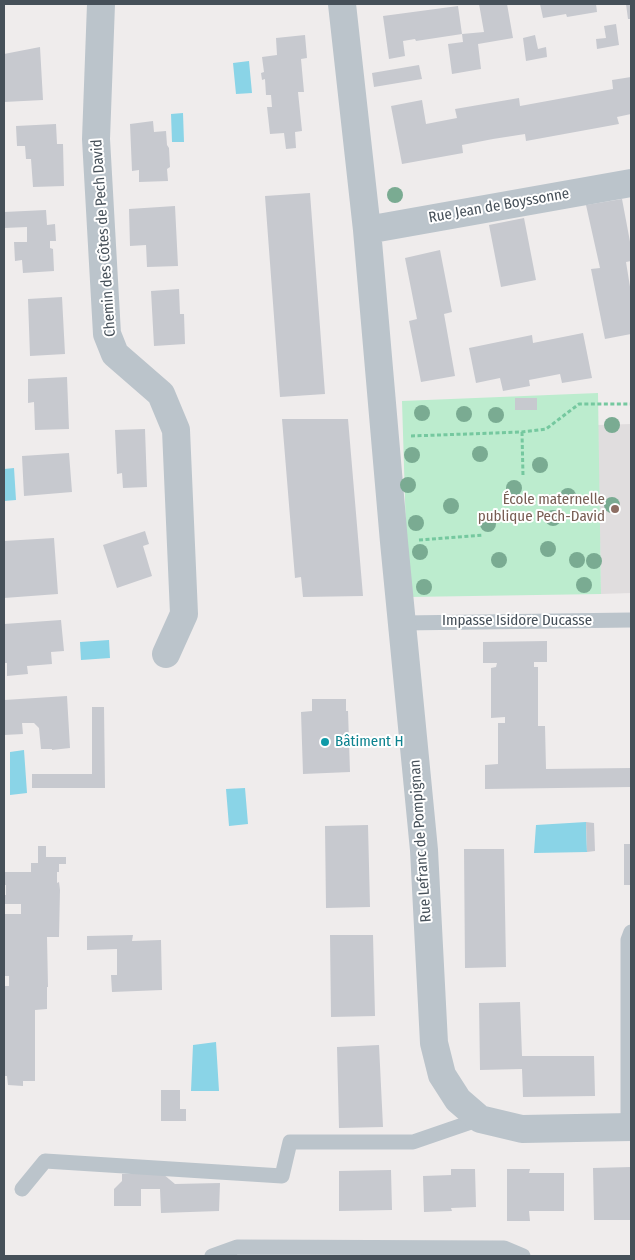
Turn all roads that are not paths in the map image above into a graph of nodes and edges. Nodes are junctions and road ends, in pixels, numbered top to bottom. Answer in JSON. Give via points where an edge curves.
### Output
{"nodes":[{"id":1,"x":101,"y":4,"type":"edge"},
{"id":2,"x":342,"y":4,"type":"edge"},
{"id":3,"x":631,"y":182,"type":"edge"},
{"id":4,"x":367,"y":230,"type":"junction"},
{"id":5,"x":631,"y":620,"type":"edge"},
{"id":6,"x":402,"y":623,"type":"junction"},
{"id":7,"x":166,"y":654,"type":"dead end"},
{"id":8,"x":631,"y":932,"type":"edge"},
{"id":9,"x":480,"y":1120,"type":"junction"},
{"id":10,"x":630,"y":1127,"type":"edge"},
{"id":11,"x":22,"y":1189,"type":"dead end"},
{"id":12,"x":212,"y":1256,"type":"edge"},
{"id":13,"x":523,"y":1256,"type":"edge"}],
"edges":[{"from":1,"to":7,"type":"street","name":"Chemin des Côtes de Pech David","via":[[96,139],[107,334],[115,354],[162,394],[176,430],[184,614]]},
{"from":2,"to":4,"type":"street"},
{"from":3,"to":4,"type":"street","name":"Rue Jean de Boyssonne"},
{"from":4,"to":6,"type":"street","name":"Rue Lefranc de Pompignan"},
{"from":5,"to":6,"type":"lane","name":"Impasse Isidore Ducasse"},
{"from":6,"to":9,"type":"street","name":"Rue Lefranc de Pompignan","via":[[424,850],[434,1043],[442,1076],[458,1100]]},
{"from":8,"to":10,"type":"lane","via":[[628,940]]},
{"from":9,"to":10,"type":"street","via":[[522,1129]]},
{"from":9,"to":11,"type":"lane","via":[[413,1142],[290,1142],[282,1176],[45,1161]]},
{"from":12,"to":13,"type":"lane","via":[[237,1247],[504,1248]]}]}
